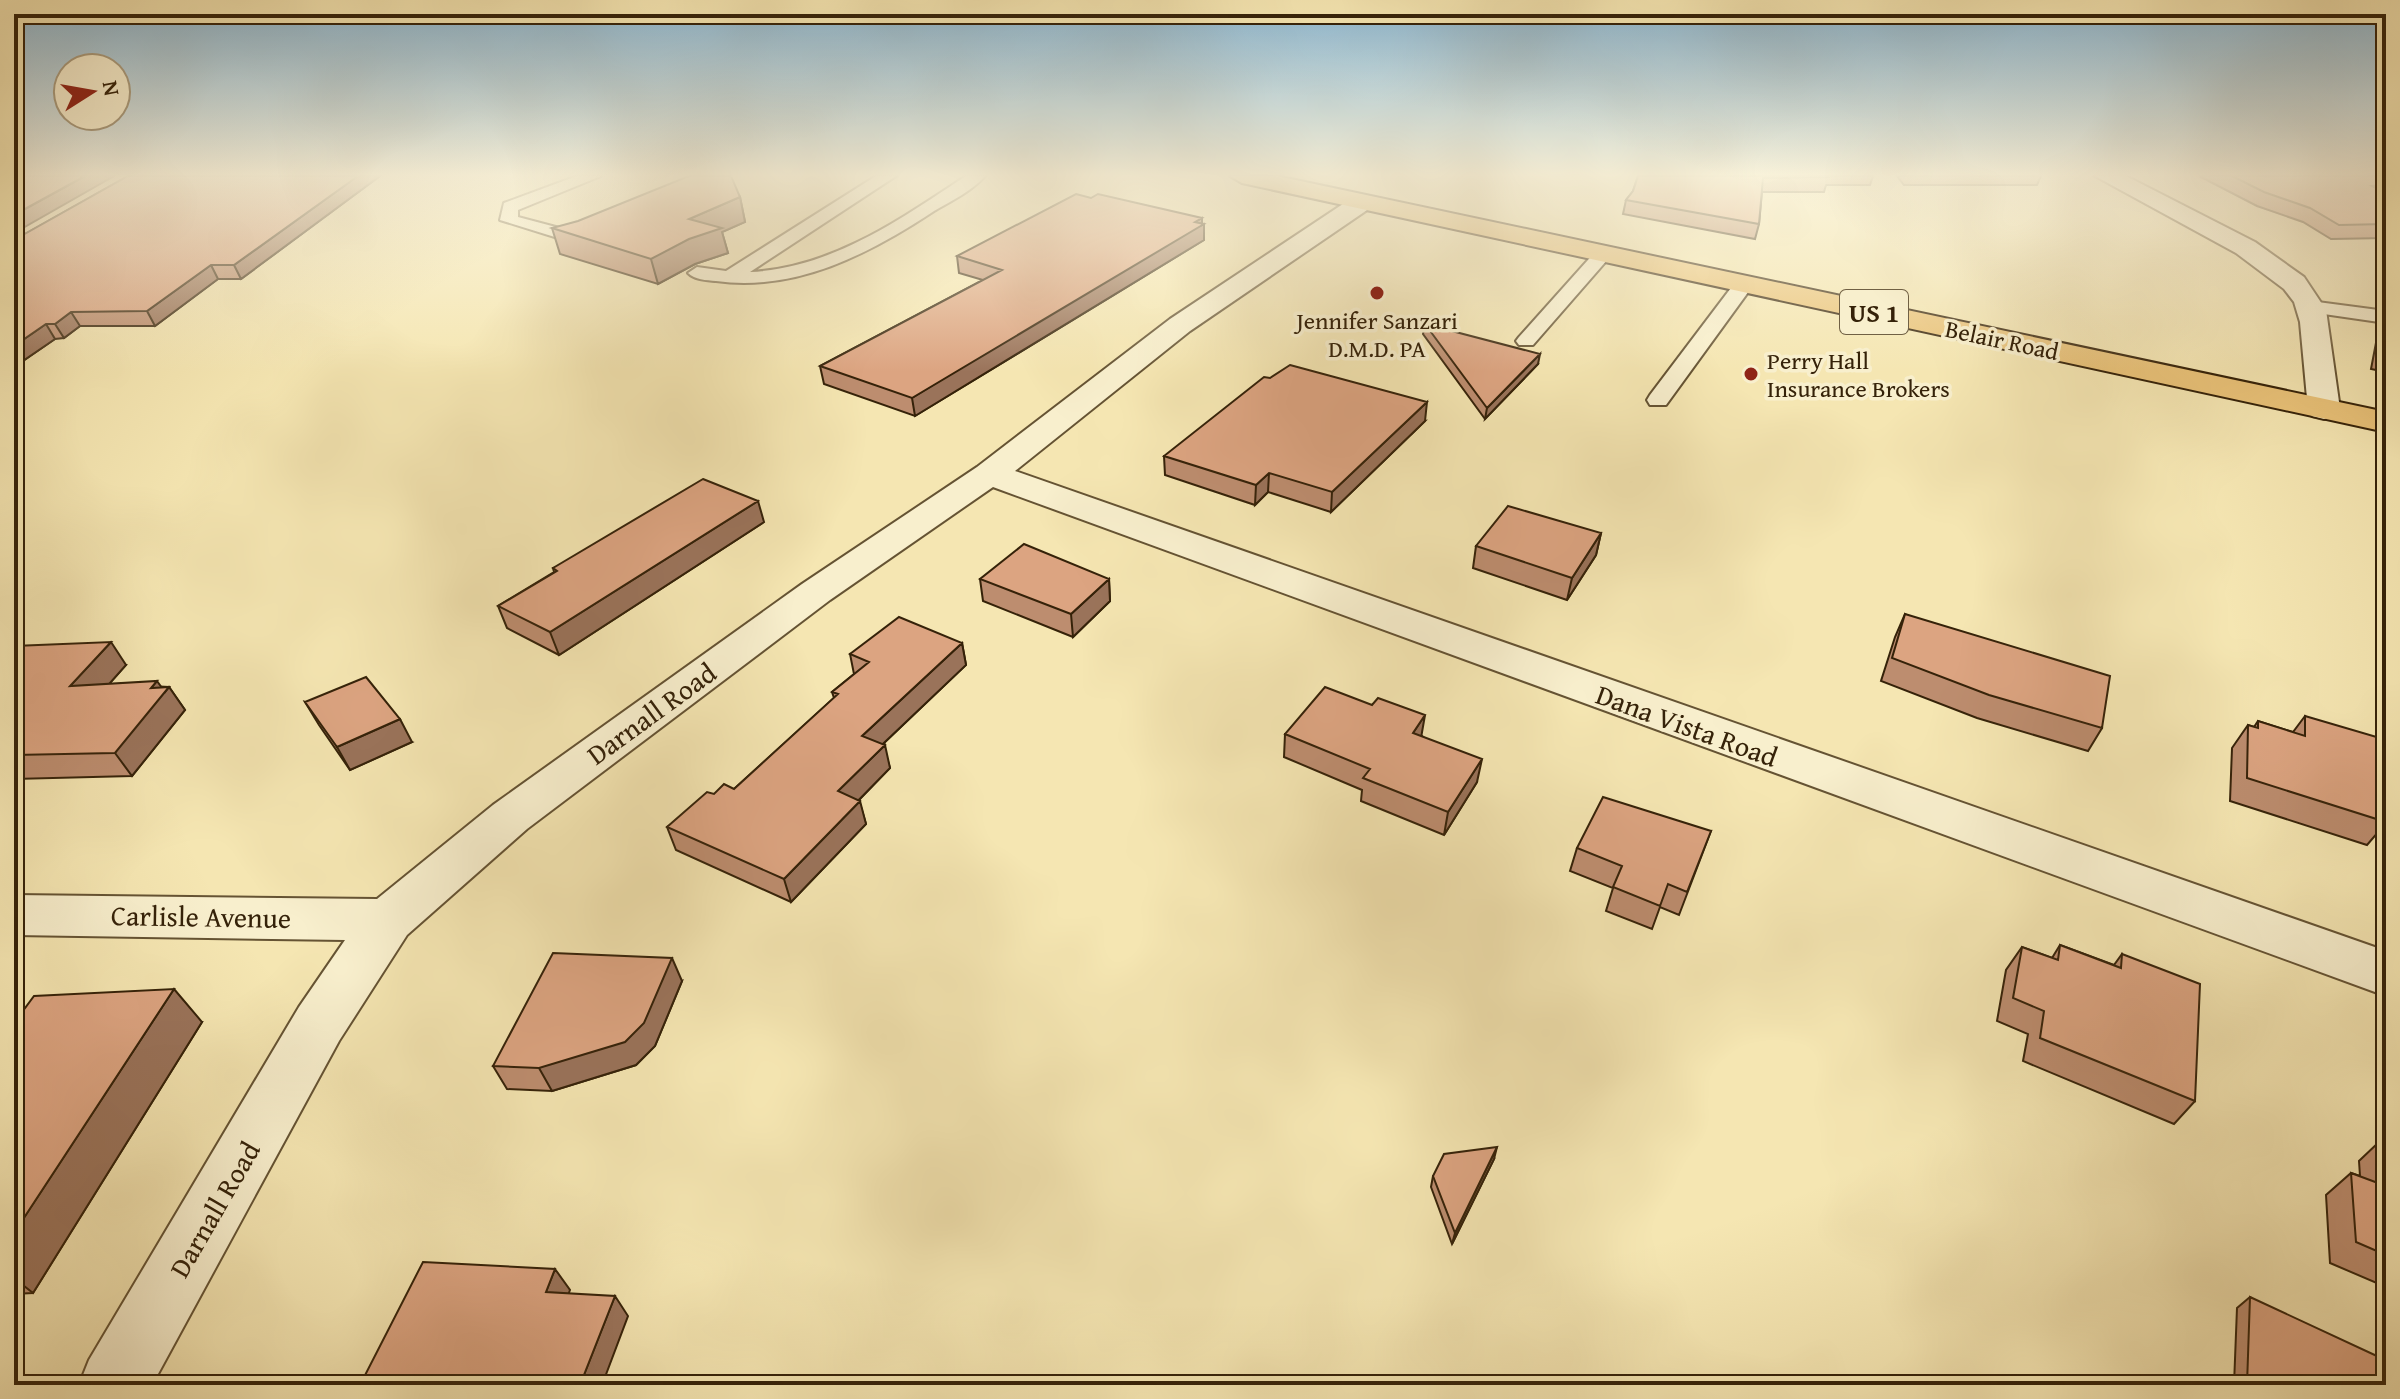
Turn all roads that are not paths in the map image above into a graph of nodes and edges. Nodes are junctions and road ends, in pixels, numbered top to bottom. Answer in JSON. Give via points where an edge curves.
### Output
{"nodes":[{"id":1,"x":786,"y":241,"type":"edge"},
{"id":2,"x":872,"y":241,"type":"edge"},
{"id":3,"x":1304,"y":241,"type":"edge"},
{"id":4,"x":1538,"y":241,"type":"edge"},
{"id":5,"x":2226,"y":241,"type":"edge"},
{"id":6,"x":1602,"y":255,"type":"junction"},
{"id":7,"x":697,"y":273,"type":"edge"},
{"id":8,"x":726,"y":280,"type":"junction"},
{"id":9,"x":1744,"y":284,"type":"junction"},
{"id":10,"x":2310,"y":307,"type":"junction"},
{"id":11,"x":2386,"y":317,"type":"edge"},
{"id":12,"x":1526,"y":341,"type":"dead end"},
{"id":13,"x":1658,"y":400,"type":"dead end"},
{"id":14,"x":2324,"y":409,"type":"junction"},
{"id":15,"x":2386,"y":422,"type":"edge"},
{"id":16,"x":989,"y":474,"type":"junction"},
{"id":17,"x":14,"y":915,"type":"edge"},
{"id":18,"x":388,"y":920,"type":"junction"},
{"id":19,"x":2386,"y":974,"type":"edge"},
{"id":20,"x":114,"y":1385,"type":"edge"}],
"edges":[{"from":1,"to":8,"type":"lane"},
{"from":2,"to":8,"type":"lane","via":[[842,260],[782,275]]},
{"from":3,"to":16,"type":"street","name":"Darnall Road","via":[[1180,325]]},
{"from":4,"to":6,"type":"highway","name":"Belair Road","number":"US 1"},
{"from":5,"to":10,"type":"street","via":[[2275,268]]},
{"from":6,"to":9,"type":"highway","name":"Belair Road","number":"US 1"},
{"from":6,"to":12,"type":"lane"},
{"from":7,"to":8,"type":"lane"},
{"from":9,"to":13,"type":"lane"},
{"from":9,"to":14,"type":"highway","name":"Belair Road","number":"US 1"},
{"from":10,"to":11,"type":"lane"},
{"from":10,"to":14,"type":"street"},
{"from":14,"to":15,"type":"highway","name":"Belair Road","number":"US 1"},
{"from":16,"to":18,"type":"street","name":"Darnall Road","via":[[816,592],[510,817]]},
{"from":16,"to":19,"type":"street","name":"Dana Vista Road"},
{"from":17,"to":18,"type":"street","name":"Carlisle Avenue"},
{"from":18,"to":20,"type":"street","name":"Darnall Road","via":[[319,1024]]}]}
